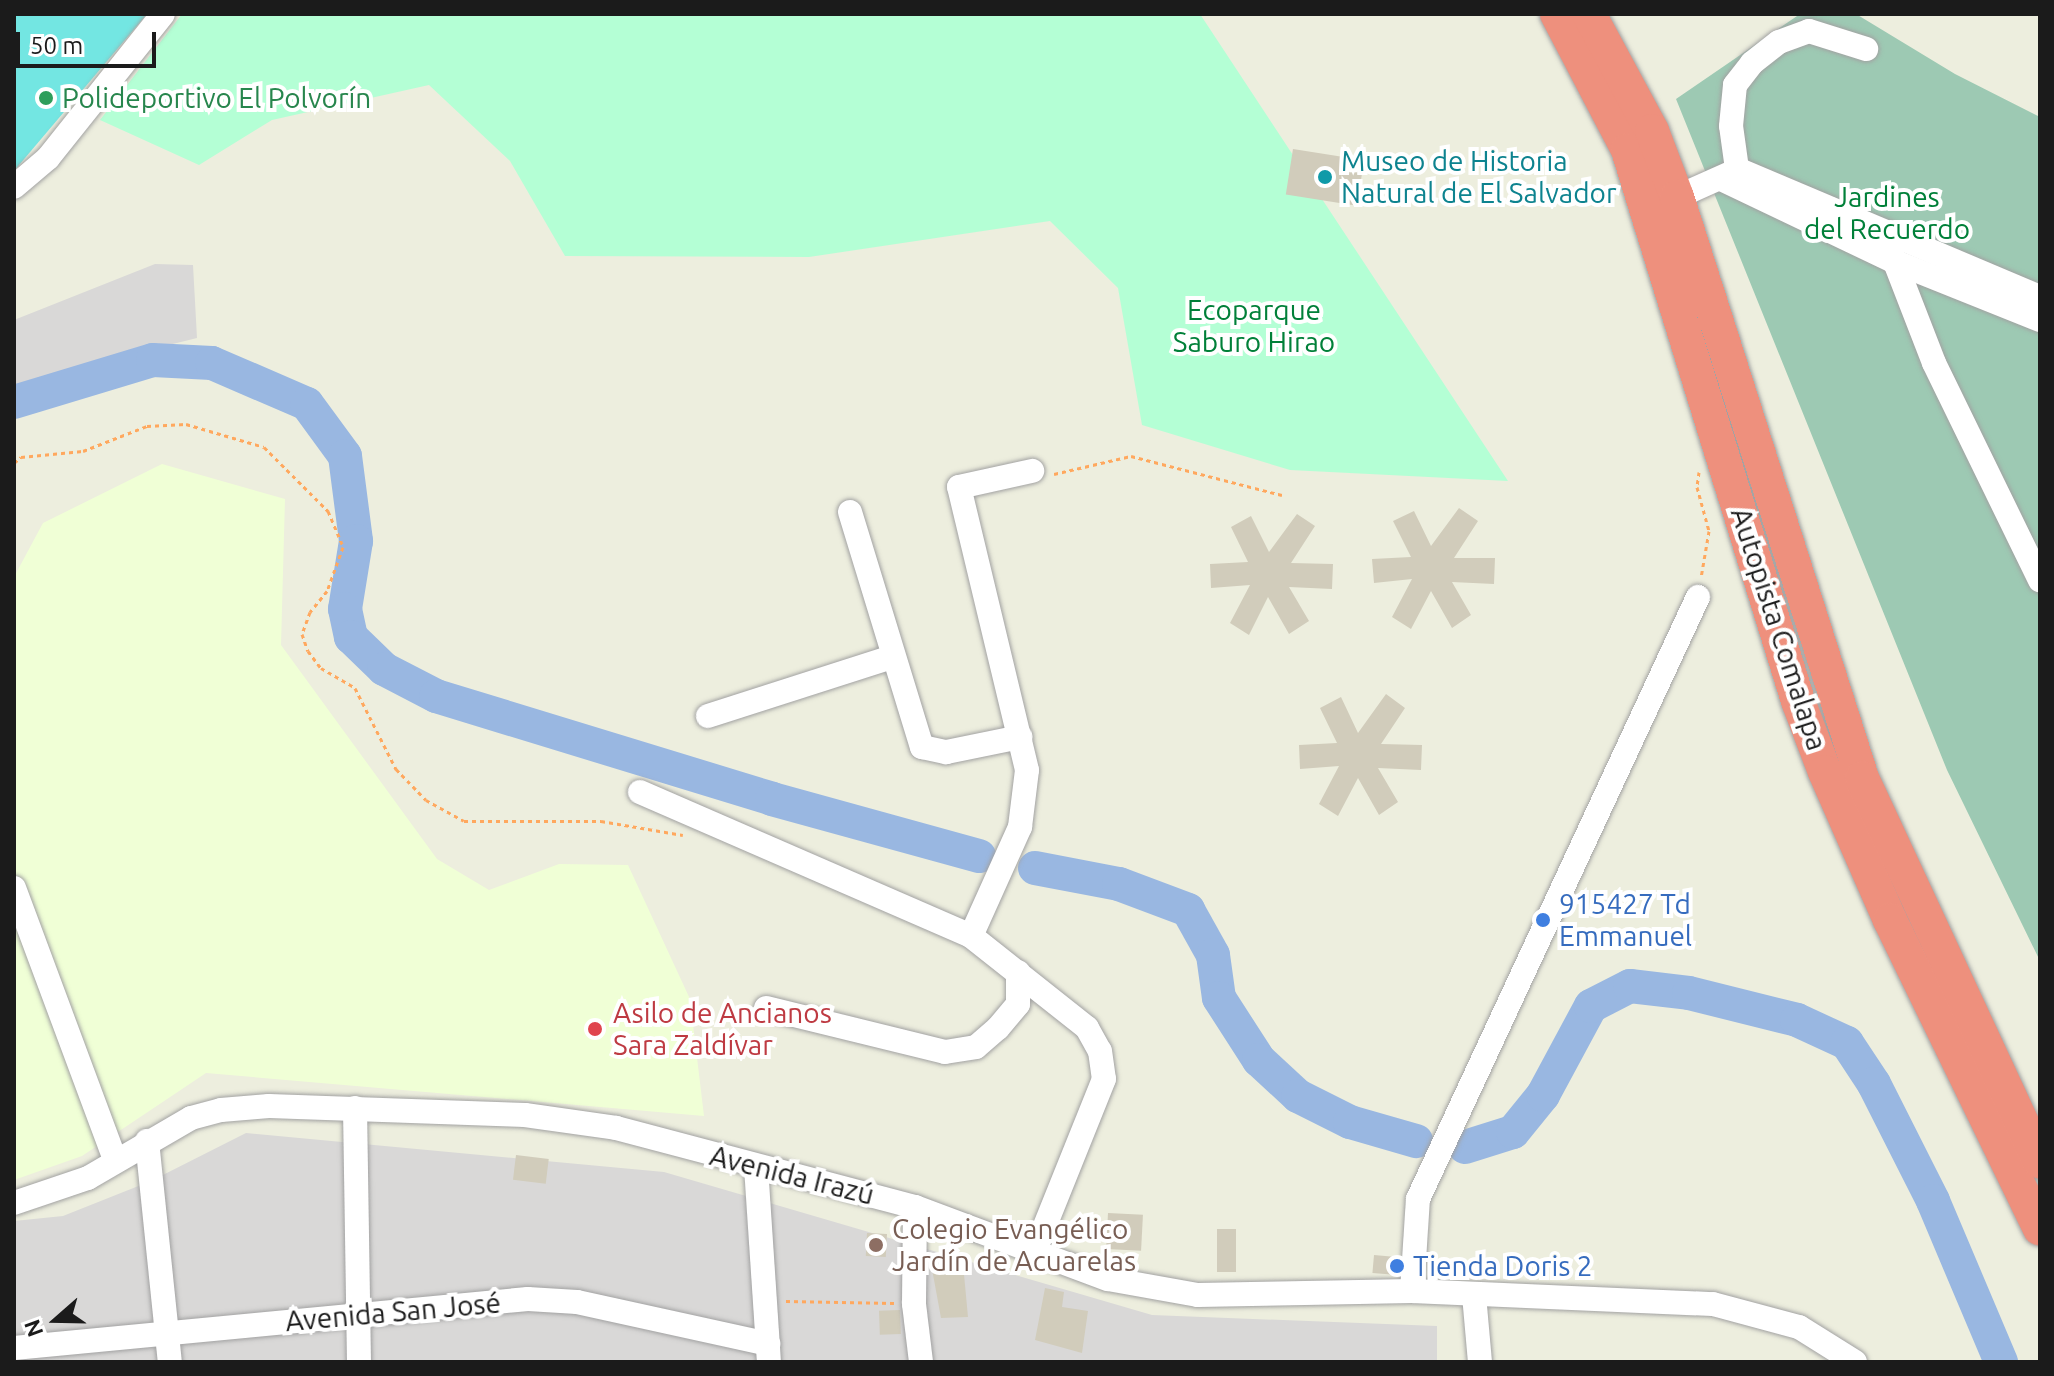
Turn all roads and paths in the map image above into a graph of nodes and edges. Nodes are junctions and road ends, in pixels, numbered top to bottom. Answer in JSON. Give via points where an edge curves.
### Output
{"nodes":[{"id":1,"x":163,"y":14,"type":"edge"},
{"id":2,"x":1557,"y":14,"type":"edge"},
{"id":3,"x":1589,"y":14,"type":"edge"},
{"id":4,"x":1866,"y":49,"type":"dead end"},
{"id":5,"x":1729,"y":174,"type":"junction"},
{"id":6,"x":14,"y":187,"type":"edge"},
{"id":7,"x":1677,"y":197,"type":"junction"},
{"id":8,"x":1884,"y":234,"type":"junction"},
{"id":9,"x":1893,"y":261,"type":"junction"},
{"id":10,"x":2040,"y":297,"type":"edge"},
{"id":11,"x":2040,"y":320,"type":"edge"},
{"id":12,"x":1714,"y":423,"type":"junction"},
{"id":13,"x":14,"y":463,"type":"edge"},
{"id":14,"x":1032,"y":471,"type":"joint"},
{"id":15,"x":1282,"y":495,"type":"dead end"},
{"id":16,"x":850,"y":512,"type":"dead end"},
{"id":17,"x":2040,"y":580,"type":"edge"},
{"id":18,"x":1698,"y":597,"type":"joint"},
{"id":19,"x":892,"y":657,"type":"junction"},
{"id":20,"x":708,"y":716,"type":"dead end"},
{"id":21,"x":1020,"y":737,"type":"junction"},
{"id":22,"x":640,"y":792,"type":"dead end"},
{"id":23,"x":687,"y":836,"type":"dead end"},
{"id":24,"x":14,"y":888,"type":"edge"},
{"id":25,"x":971,"y":936,"type":"junction"},
{"id":26,"x":1018,"y":972,"type":"junction"},
{"id":27,"x":766,"y":1008,"type":"dead end"},
{"id":28,"x":355,"y":1108,"type":"junction"},
{"id":29,"x":147,"y":1141,"type":"junction"},
{"id":30,"x":115,"y":1160,"type":"junction"},
{"id":31,"x":2040,"y":1162,"type":"edge"},
{"id":32,"x":756,"y":1167,"type":"junction"},
{"id":33,"x":14,"y":1203,"type":"edge"},
{"id":34,"x":915,"y":1207,"type":"junction"},
{"id":35,"x":2040,"y":1229,"type":"edge"},
{"id":36,"x":1035,"y":1251,"type":"junction"},
{"id":37,"x":1412,"y":1291,"type":"junction"},
{"id":38,"x":1474,"y":1295,"type":"junction"},
{"id":39,"x":766,"y":1301,"type":"junction"},
{"id":40,"x":914,"y":1304,"type":"junction"},
{"id":41,"x":356,"y":1315,"type":"junction"},
{"id":42,"x":168,"y":1334,"type":"junction"},
{"id":43,"x":14,"y":1348,"type":"edge"},
{"id":44,"x":769,"y":1353,"type":"edge"},
{"id":45,"x":170,"y":1362,"type":"edge"},
{"id":46,"x":359,"y":1362,"type":"edge"},
{"id":47,"x":921,"y":1362,"type":"edge"},
{"id":48,"x":1480,"y":1362,"type":"edge"},
{"id":49,"x":1855,"y":1362,"type":"edge"}],
"edges":[{"from":1,"to":6,"type":"street","via":[[48,158]]},
{"from":2,"to":12,"type":"highway","name":"Autopista Comalapa","via":[[1628,150]]},
{"from":3,"to":7,"type":"highway","name":"Autopista Comalapa","via":[[1652,131]]},
{"from":4,"to":5,"type":"street","via":[[1809,31],[1779,42],[1752,63],[1735,85]]},
{"from":5,"to":7,"type":"street"},
{"from":5,"to":8,"type":"street"},
{"from":5,"to":9,"type":"street"},
{"from":7,"to":31,"type":"highway","name":"Autopista Comalapa","via":[[1848,741],[1957,992]]},
{"from":8,"to":9,"type":"street"},
{"from":8,"to":10,"type":"street"},
{"from":9,"to":11,"type":"street"},
{"from":9,"to":17,"type":"street","via":[[1934,363]]},
{"from":12,"to":18,"type":"path","via":[[1697,487],[1709,531]]},
{"from":12,"to":35,"type":"highway","name":"Autopista Comalapa","via":[[1798,701],[1825,772],[1890,920]]},
{"from":13,"to":23,"type":"path","via":[[21,457],[83,451],[147,426],[186,424],[264,447],[328,511],[343,547],[327,591],[310,612],[302,634],[308,651],[321,668],[355,688],[396,769],[426,800],[464,821],[601,821]]},
{"from":14,"to":15,"type":"path","via":[[1046,476],[1131,456]]},
{"from":14,"to":21,"type":"street","via":[[959,487]]},
{"from":16,"to":19,"type":"street"},
{"from":18,"to":37,"type":"street","via":[[1418,1199]]},
{"from":19,"to":20,"type":"street"},
{"from":19,"to":21,"type":"street","via":[[922,747],[946,752]]},
{"from":21,"to":25,"type":"street","via":[[1027,796],[1020,827]]},
{"from":22,"to":25,"type":"street"},
{"from":24,"to":30,"type":"street"},
{"from":25,"to":26,"type":"street"},
{"from":26,"to":27,"type":"street","via":[[1018,1004],[998,1028],[976,1047],[945,1052]]},
{"from":26,"to":36,"type":"street","via":[[1087,1028],[1100,1051],[1104,1079]]},
{"from":28,"to":29,"type":"street","name":"Avenida Irazú","via":[[221,1110],[191,1118]]},
{"from":28,"to":32,"type":"street","name":"Avenida Irazú","via":[[525,1115],[616,1128]]},
{"from":28,"to":41,"type":"street"},
{"from":29,"to":30,"type":"street","name":"Avenida Irazú"},
{"from":29,"to":42,"type":"street"},
{"from":30,"to":33,"type":"street","name":"Avenida Irazú","via":[[62,1189]]},
{"from":32,"to":34,"type":"street","name":"Avenida Irazú"},
{"from":32,"to":39,"type":"street"},
{"from":34,"to":36,"type":"street","name":"Avenida Irazú"},
{"from":34,"to":40,"type":"street"},
{"from":36,"to":37,"type":"street","name":"Avenida Irazú","via":[[1108,1279],[1198,1295]]},
{"from":37,"to":38,"type":"street","name":"Avenida Irazú"},
{"from":38,"to":48,"type":"street"},
{"from":38,"to":49,"type":"street","name":"Avenida Irazú","via":[[1713,1304],[1799,1327]]},
{"from":39,"to":40,"type":"path"},
{"from":39,"to":44,"type":"street"},
{"from":40,"to":47,"type":"street"},
{"from":41,"to":42,"type":"street","name":"Avenida San José"},
{"from":41,"to":44,"type":"street","name":"Avenida San José","via":[[528,1299],[577,1302]]},
{"from":41,"to":46,"type":"street"},
{"from":42,"to":43,"type":"street","name":"Avenida San José"},
{"from":42,"to":45,"type":"street"}]}
